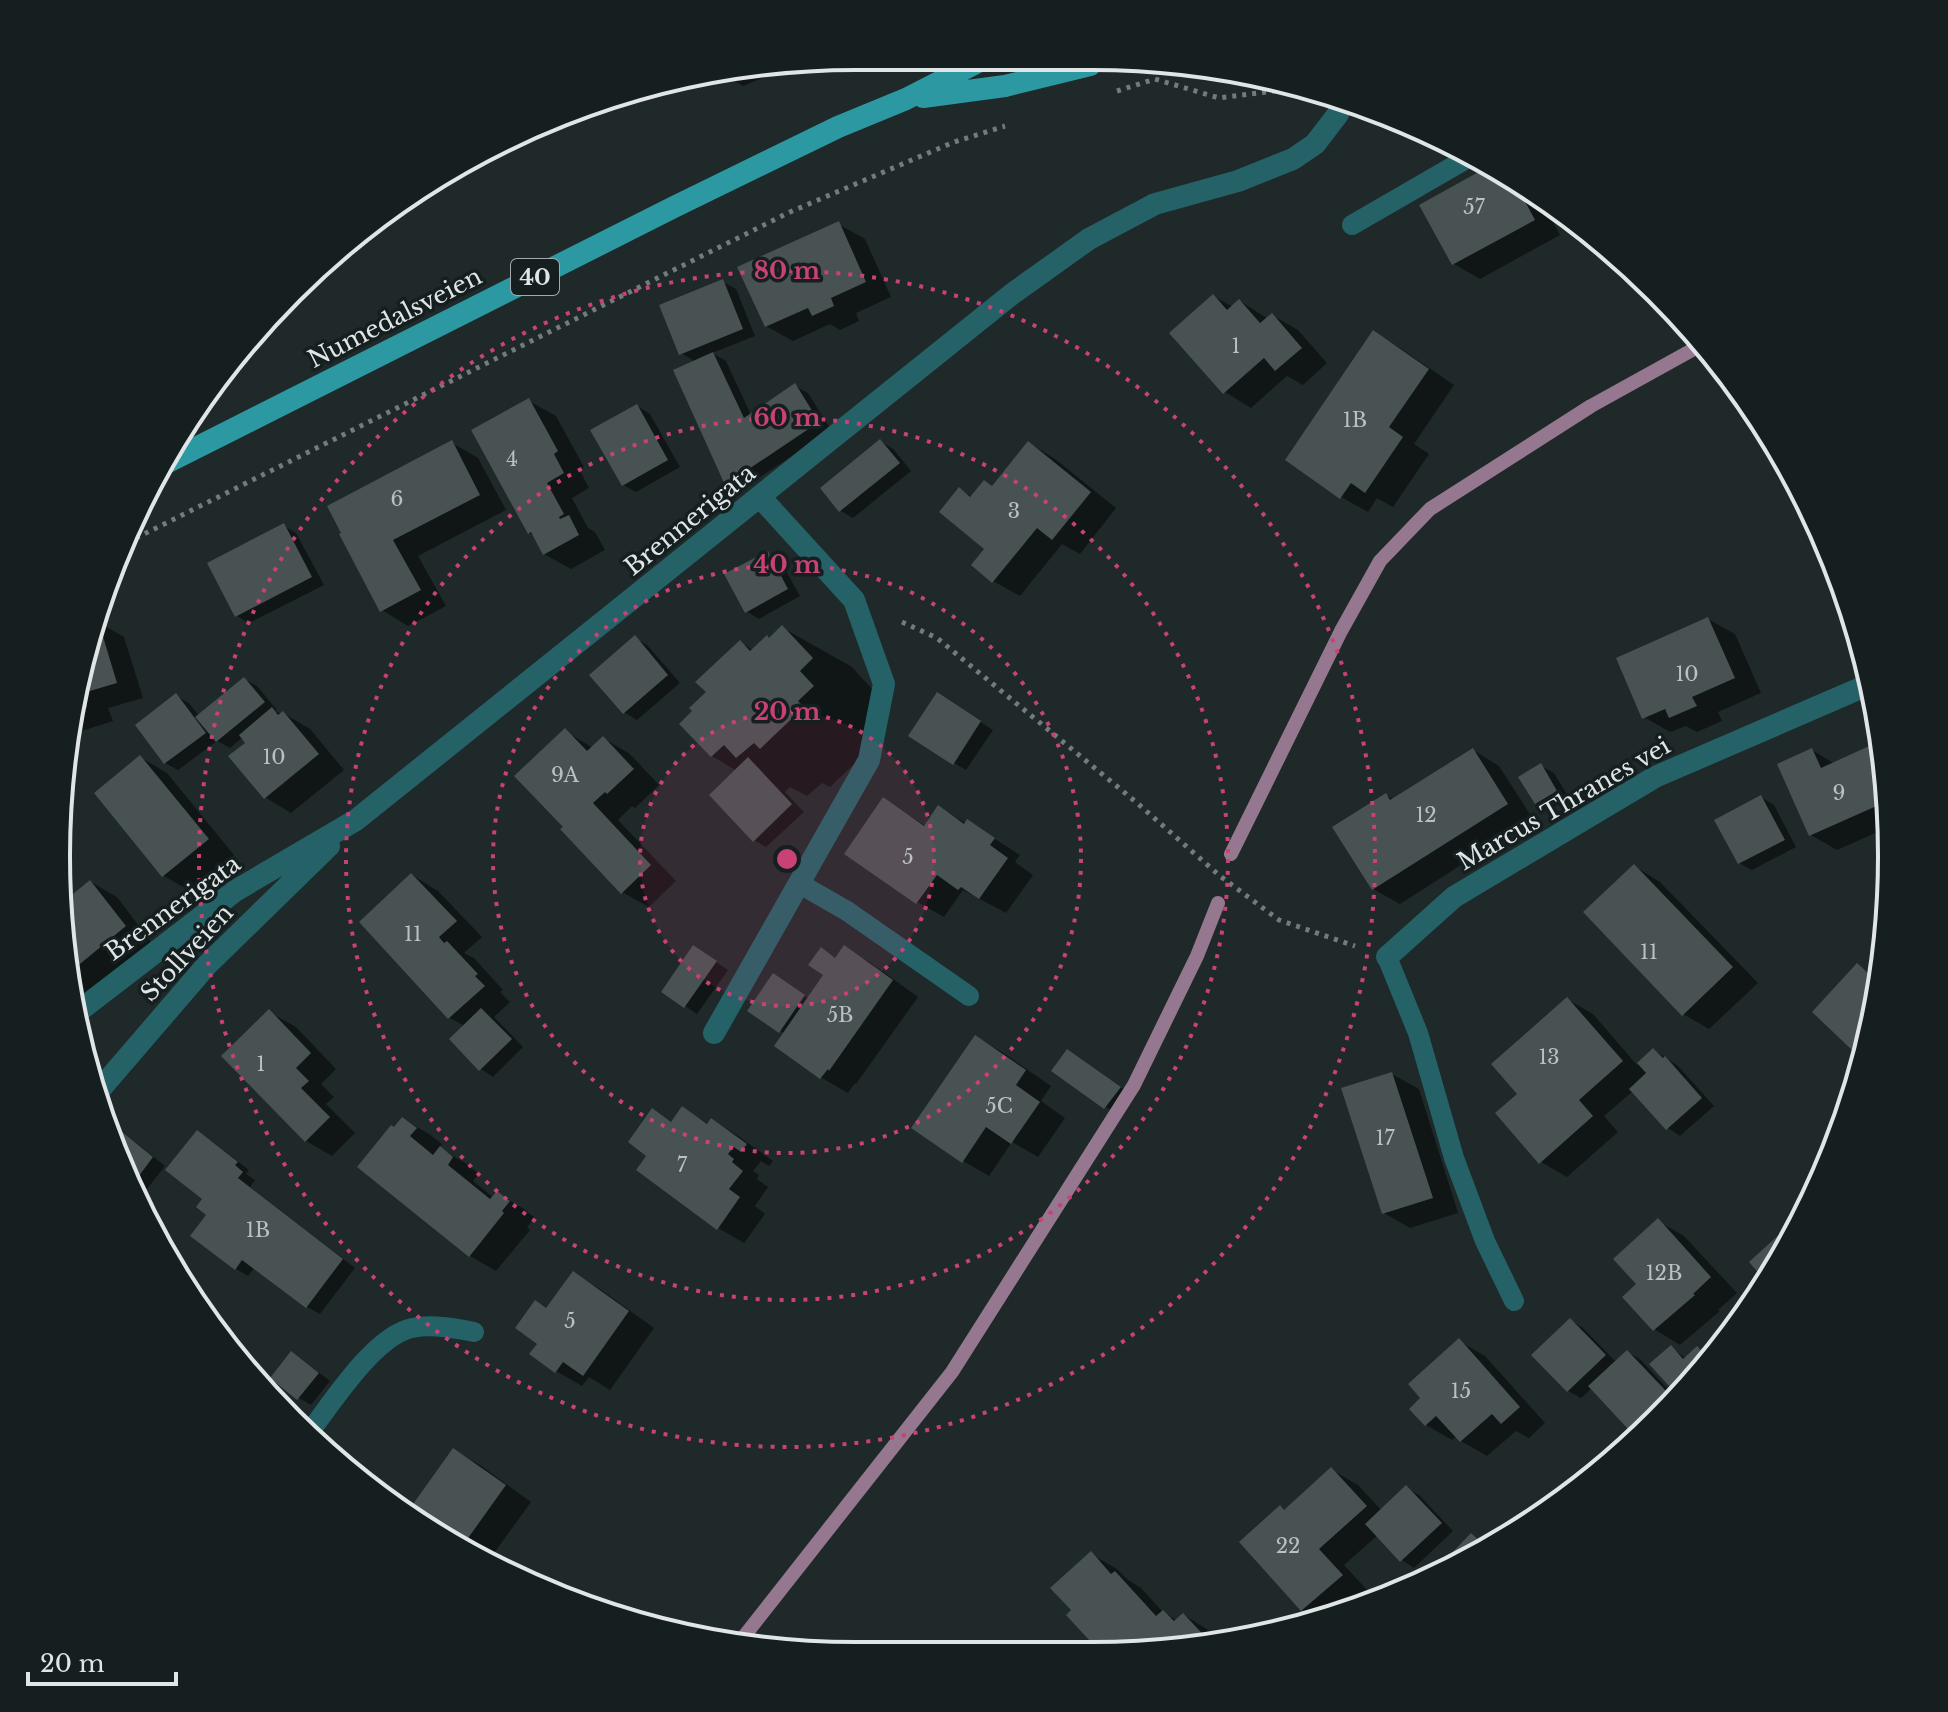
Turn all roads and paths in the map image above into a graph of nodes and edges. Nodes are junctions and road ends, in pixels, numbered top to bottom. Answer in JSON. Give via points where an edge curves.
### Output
{"nodes":[{"id":1,"x":962,"y":70,"type":"edge"},
{"id":2,"x":1070,"y":70,"type":"edge"},
{"id":3,"x":1272,"y":91,"type":"edge"},
{"id":4,"x":1112,"y":92,"type":"dead end"},
{"id":5,"x":906,"y":99,"type":"junction"},
{"id":6,"x":1339,"y":110,"type":"edge"},
{"id":7,"x":1012,"y":124,"type":"dead end"},
{"id":8,"x":1461,"y":162,"type":"edge"},
{"id":9,"x":1352,"y":225,"type":"dead end"},
{"id":10,"x":179,"y":456,"type":"edge"},
{"id":11,"x":760,"y":497,"type":"junction"},
{"id":12,"x":138,"y":537,"type":"edge"},
{"id":13,"x":854,"y":600,"type":"junction"},
{"id":14,"x":1860,"y":689,"type":"edge"},
{"id":15,"x":356,"y":820,"type":"junction"},
{"id":16,"x":800,"y":884,"type":"junction"},
{"id":17,"x":1387,"y":957,"type":"junction"},
{"id":18,"x":969,"y":996,"type":"dead end"},
{"id":19,"x":85,"y":1007,"type":"edge"},
{"id":20,"x":714,"y":1033,"type":"dead end"},
{"id":21,"x":105,"y":1084,"type":"edge"},
{"id":22,"x":1514,"y":1301,"type":"dead end"},
{"id":23,"x":474,"y":1332,"type":"dead end"},
{"id":24,"x":315,"y":1425,"type":"edge"}],
"edges":[{"from":1,"to":5,"type":"main road","name":"Numedalsveien","number":"40"},
{"from":2,"to":5,"type":"main road","name":"Numedalsveien","number":"40","via":[[1005,86]]},
{"from":3,"to":4,"type":"path","via":[[1219,98],[1155,79]]},
{"from":5,"to":10,"type":"main road","name":"Numedalsveien","number":"40","via":[[687,200]]},
{"from":6,"to":11,"type":"street","name":"Brennerigata","via":[[1315,144],[1293,159],[1155,204],[1089,239],[1012,294]]},
{"from":7,"to":12,"type":"path","via":[[954,142],[790,212]]},
{"from":8,"to":9,"type":"lane"},
{"from":11,"to":13,"type":"street"},
{"from":11,"to":15,"type":"street","name":"Brennerigata"},
{"from":13,"to":16,"type":"street","via":[[884,684],[869,760]]},
{"from":13,"to":17,"type":"path","via":[[937,638],[1279,920]]},
{"from":14,"to":17,"type":"street","name":"Marcus Thranes vei","via":[[1655,777],[1454,897]]},
{"from":15,"to":19,"type":"street","name":"Brennerigata","via":[[235,891]]},
{"from":15,"to":21,"type":"street","name":"Stollveien","via":[[206,966]]},
{"from":16,"to":18,"type":"lane"},
{"from":16,"to":20,"type":"street"},
{"from":17,"to":22,"type":"lane","via":[[1418,1033],[1454,1158]]},
{"from":23,"to":24,"type":"lane","via":[[411,1328],[388,1339]]}]}
